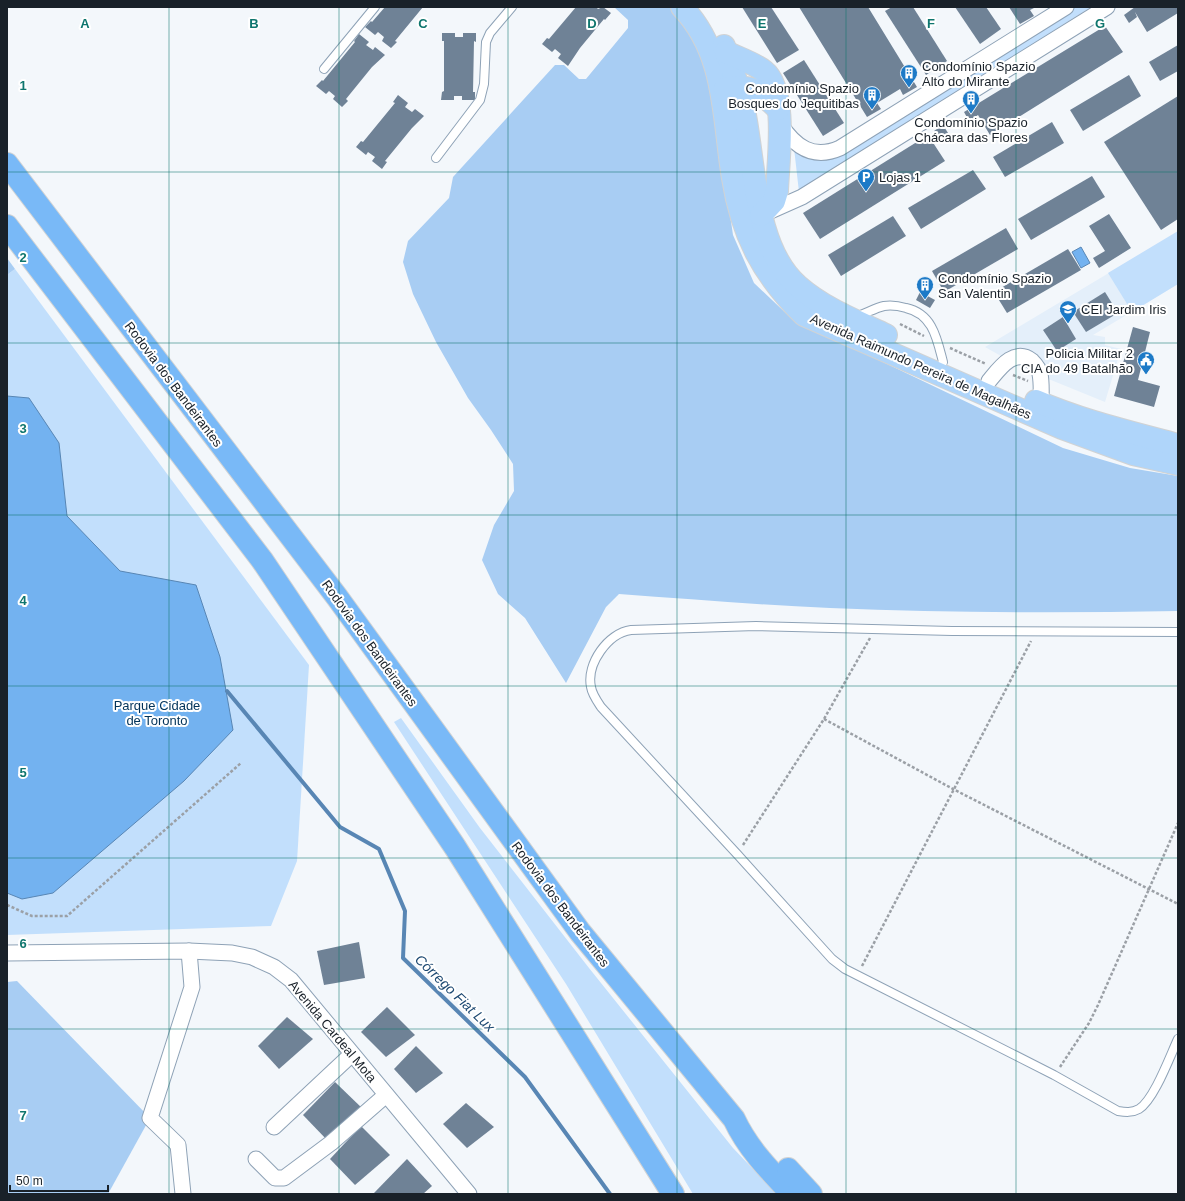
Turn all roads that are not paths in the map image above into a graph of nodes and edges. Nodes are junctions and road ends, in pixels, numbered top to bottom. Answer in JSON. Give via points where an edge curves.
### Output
{"nodes":[{"id":1,"x":375,"y":7,"type":"edge"},
{"id":2,"x":512,"y":7,"type":"edge"},
{"id":3,"x":682,"y":7,"type":"edge"},
{"id":4,"x":698,"y":7,"type":"edge"},
{"id":5,"x":1066,"y":7,"type":"edge"},
{"id":6,"x":1106,"y":7,"type":"edge"},
{"id":7,"x":726,"y":52,"type":"junction"},
{"id":8,"x":324,"y":69,"type":"dead end"},
{"id":9,"x":730,"y":88,"type":"junction"},
{"id":10,"x":779,"y":116,"type":"junction"},
{"id":11,"x":436,"y":158,"type":"dead end"},
{"id":12,"x":7,"y":164,"type":"edge"},
{"id":13,"x":740,"y":210,"type":"junction"},
{"id":14,"x":761,"y":215,"type":"junction"},
{"id":15,"x":7,"y":226,"type":"edge"},
{"id":16,"x":851,"y":318,"type":"junction"},
{"id":17,"x":941,"y":352,"type":"junction"},
{"id":18,"x":994,"y":375,"type":"junction"},
{"id":19,"x":1041,"y":395,"type":"junction"},
{"id":20,"x":1178,"y":445,"type":"edge"},
{"id":21,"x":1178,"y":464,"type":"edge"},
{"id":22,"x":1178,"y":632,"type":"edge"},
{"id":23,"x":189,"y":951,"type":"junction"},
{"id":24,"x":7,"y":953,"type":"edge"},
{"id":25,"x":1178,"y":1039,"type":"edge"},
{"id":26,"x":352,"y":1054,"type":"junction"},
{"id":27,"x":386,"y":1095,"type":"junction"},
{"id":28,"x":734,"y":1119,"type":"junction"},
{"id":29,"x":274,"y":1127,"type":"dead end"},
{"id":30,"x":256,"y":1159,"type":"dead end"},
{"id":31,"x":183,"y":1194,"type":"edge"},
{"id":32,"x":469,"y":1194,"type":"edge"},
{"id":33,"x":673,"y":1194,"type":"edge"},
{"id":34,"x":792,"y":1194,"type":"edge"},
{"id":35,"x":811,"y":1194,"type":"edge"}],
"edges":[{"from":1,"to":8,"type":"lane"},
{"from":2,"to":11,"type":"lane","via":[[486,42],[484,84],[480,100]]},
{"from":3,"to":9,"type":"main road","name":"Avenida Raimundo Pereira de Magalhães","via":[[692,17]]},
{"from":4,"to":7,"type":"main road","name":"Avenida Raimundo Pereira de Magalhães","via":[[721,40]]},
{"from":5,"to":10,"type":"street","via":[[831,152],[813,151],[798,146],[789,138]]},
{"from":6,"to":14,"type":"street","via":[[802,197]]},
{"from":7,"to":9,"type":"main road","name":"Avenida Raimundo Pereira de Magalhães"},
{"from":7,"to":10,"type":"main road","via":[[764,71],[772,80],[777,94]]},
{"from":9,"to":10,"type":"main road","via":[[753,89],[763,94]]},
{"from":9,"to":13,"type":"main road","name":"Avenida Raimundo Pereira de Magalhães","via":[[733,178]]},
{"from":9,"to":14,"type":"main road","name":"Avenida Raimundo Pereira de Magalhães"},
{"from":10,"to":14,"type":"main road","via":[[777,190],[774,201]]},
{"from":12,"to":28,"type":"highway","name":"Rodovia dos Bandeirantes","via":[[337,597],[580,932]]},
{"from":13,"to":14,"type":"main road"},
{"from":13,"to":21,"type":"main road","name":"Avenida Raimundo Pereira de Magalhães","via":[[748,236],[769,275],[804,315],[1062,428],[1133,454]]},
{"from":14,"to":16,"type":"main road","name":"Avenida Raimundo Pereira de Magalhães","via":[[784,272],[815,298]]},
{"from":15,"to":33,"type":"highway","via":[[262,560],[455,847]]},
{"from":16,"to":17,"type":"main road","name":"Avenida Raimundo Pereira de Magalhães"},
{"from":16,"to":17,"type":"lane","via":[[885,306],[910,309],[927,319]]},
{"from":17,"to":18,"type":"main road","name":"Avenida Raimundo Pereira de Magalhães"},
{"from":18,"to":19,"type":"main road","name":"Avenida Raimundo Pereira de Magalhães"},
{"from":18,"to":19,"type":"street","via":[[1012,358],[1029,359],[1038,368]]},
{"from":19,"to":20,"type":"main road","name":"Avenida Raimundo Pereira de Magalhães","via":[[1119,430]]},
{"from":22,"to":25,"type":"lane","via":[[756,626],[625,631],[608,641],[594,663],[591,674],[591,688],[601,707],[832,959],[857,975],[1054,1075],[1118,1111],[1138,1110],[1147,1101]]},
{"from":23,"to":24,"type":"street","name":"Avenida Cardeal Mota"},
{"from":23,"to":26,"type":"street","name":"Avenida Cardeal Mota","via":[[232,953],[252,957],[274,967],[291,980]]},
{"from":23,"to":31,"type":"street","via":[[192,987],[150,1118],[178,1145]]},
{"from":26,"to":27,"type":"street","name":"Avenida Cardeal Mota"},
{"from":26,"to":29,"type":"street"},
{"from":27,"to":30,"type":"street","via":[[331,1143],[284,1178],[275,1178]]},
{"from":27,"to":32,"type":"street","name":"Avenida Cardeal Mota"},
{"from":28,"to":34,"type":"highway","via":[[756,1156]]},
{"from":28,"to":35,"type":"highway","via":[[751,1131]]}]}
